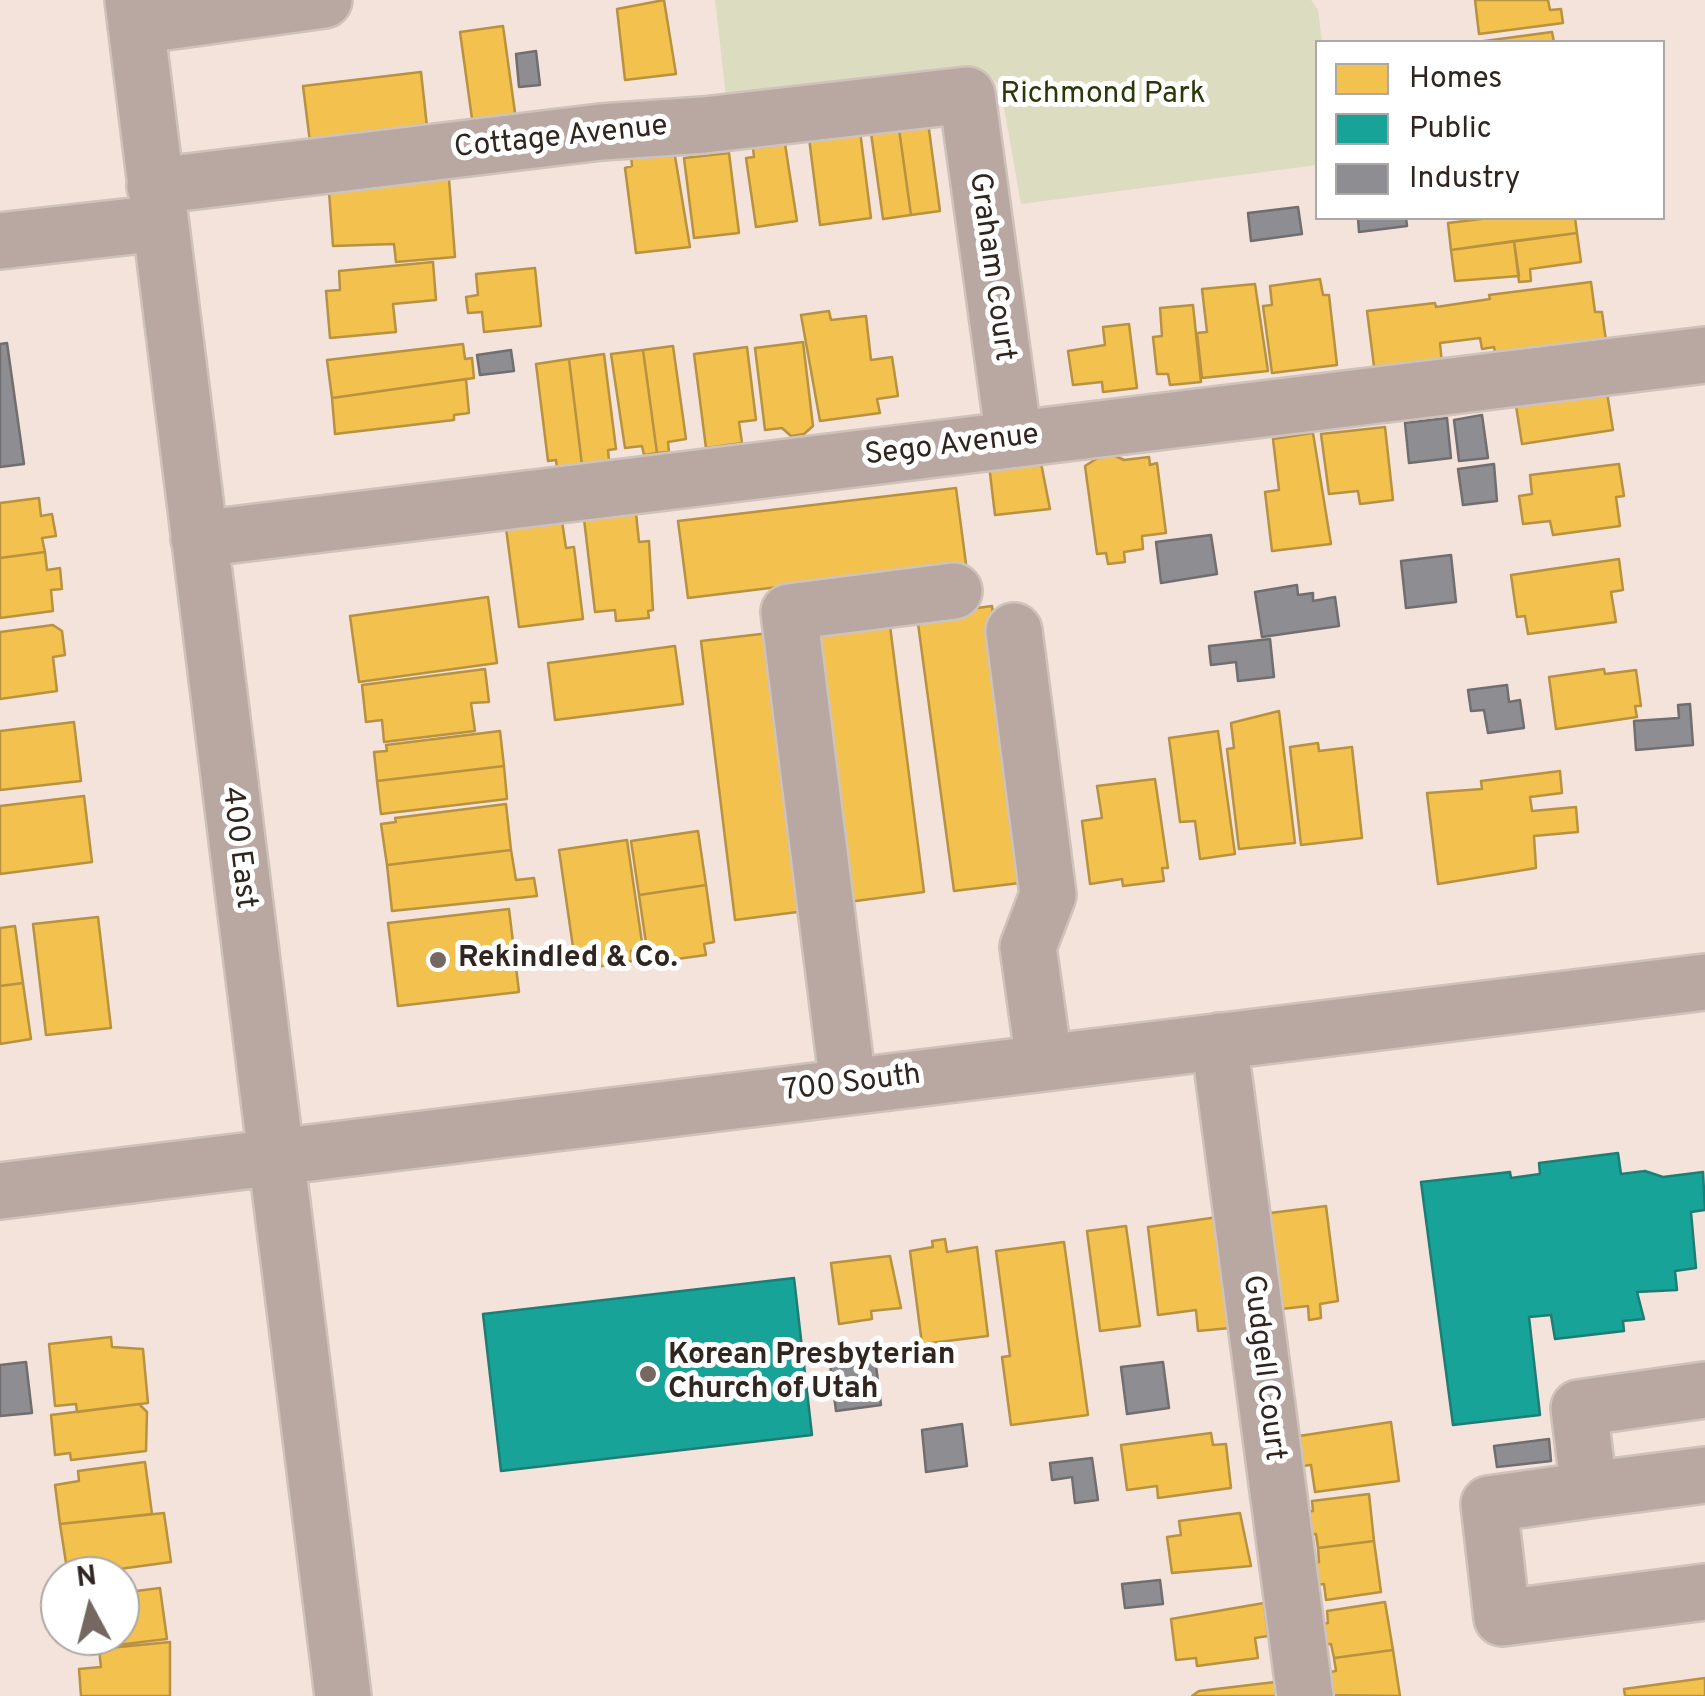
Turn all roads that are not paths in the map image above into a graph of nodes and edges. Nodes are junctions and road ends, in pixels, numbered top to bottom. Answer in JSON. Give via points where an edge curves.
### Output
{"nodes":[{"id":1,"x":324,"y":0,"type":"edge"},
{"id":2,"x":134,"y":13,"type":"edge"},
{"id":3,"x":967,"y":95,"type":"joint"},
{"id":4,"x":158,"y":204,"type":"junction"},
{"id":5,"x":0,"y":240,"type":"edge"},
{"id":6,"x":1705,"y":355,"type":"edge"},
{"id":7,"x":1014,"y":439,"type":"junction"},
{"id":8,"x":199,"y":540,"type":"junction"},
{"id":9,"x":954,"y":592,"type":"dead end"},
{"id":10,"x":1014,"y":631,"type":"dead end"},
{"id":11,"x":1705,"y":982,"type":"edge"},
{"id":12,"x":1218,"y":1040,"type":"junction"},
{"id":13,"x":1044,"y":1061,"type":"junction"},
{"id":14,"x":848,"y":1085,"type":"junction"},
{"id":15,"x":276,"y":1156,"type":"junction"},
{"id":16,"x":0,"y":1191,"type":"edge"},
{"id":17,"x":1705,"y":1390,"type":"edge"},
{"id":18,"x":1705,"y":1475,"type":"edge"},
{"id":19,"x":1590,"y":1490,"type":"junction"},
{"id":20,"x":1705,"y":1592,"type":"edge"},
{"id":21,"x":342,"y":1696,"type":"edge"},
{"id":22,"x":1304,"y":1696,"type":"edge"}],
"edges":[{"from":1,"to":2,"type":"street"},
{"from":2,"to":4,"type":"street","name":"400 East"},
{"from":3,"to":4,"type":"street","name":"Cottage Avenue","via":[[601,132]]},
{"from":3,"to":7,"type":"street","name":"Graham Court"},
{"from":4,"to":5,"type":"street","name":"Cottage Avenue"},
{"from":4,"to":8,"type":"street","name":"400 East"},
{"from":6,"to":7,"type":"street","name":"Sego Avenue"},
{"from":7,"to":8,"type":"street","name":"Sego Avenue"},
{"from":8,"to":15,"type":"street","name":"400 East"},
{"from":9,"to":14,"type":"street","via":[[789,612]]},
{"from":10,"to":13,"type":"street","via":[[1048,895],[1028,947]]},
{"from":11,"to":12,"type":"street","name":"700 South"},
{"from":12,"to":13,"type":"street","name":"700 South"},
{"from":12,"to":22,"type":"street","name":"Gudgell Court"},
{"from":13,"to":14,"type":"street","name":"700 South"},
{"from":14,"to":15,"type":"street","name":"700 South"},
{"from":15,"to":16,"type":"street","name":"700 South"},
{"from":15,"to":21,"type":"street","name":"400 East"},
{"from":17,"to":19,"type":"street","via":[[1579,1408]]},
{"from":18,"to":19,"type":"street"},
{"from":19,"to":20,"type":"street","via":[[1489,1504],[1502,1618]]}]}
